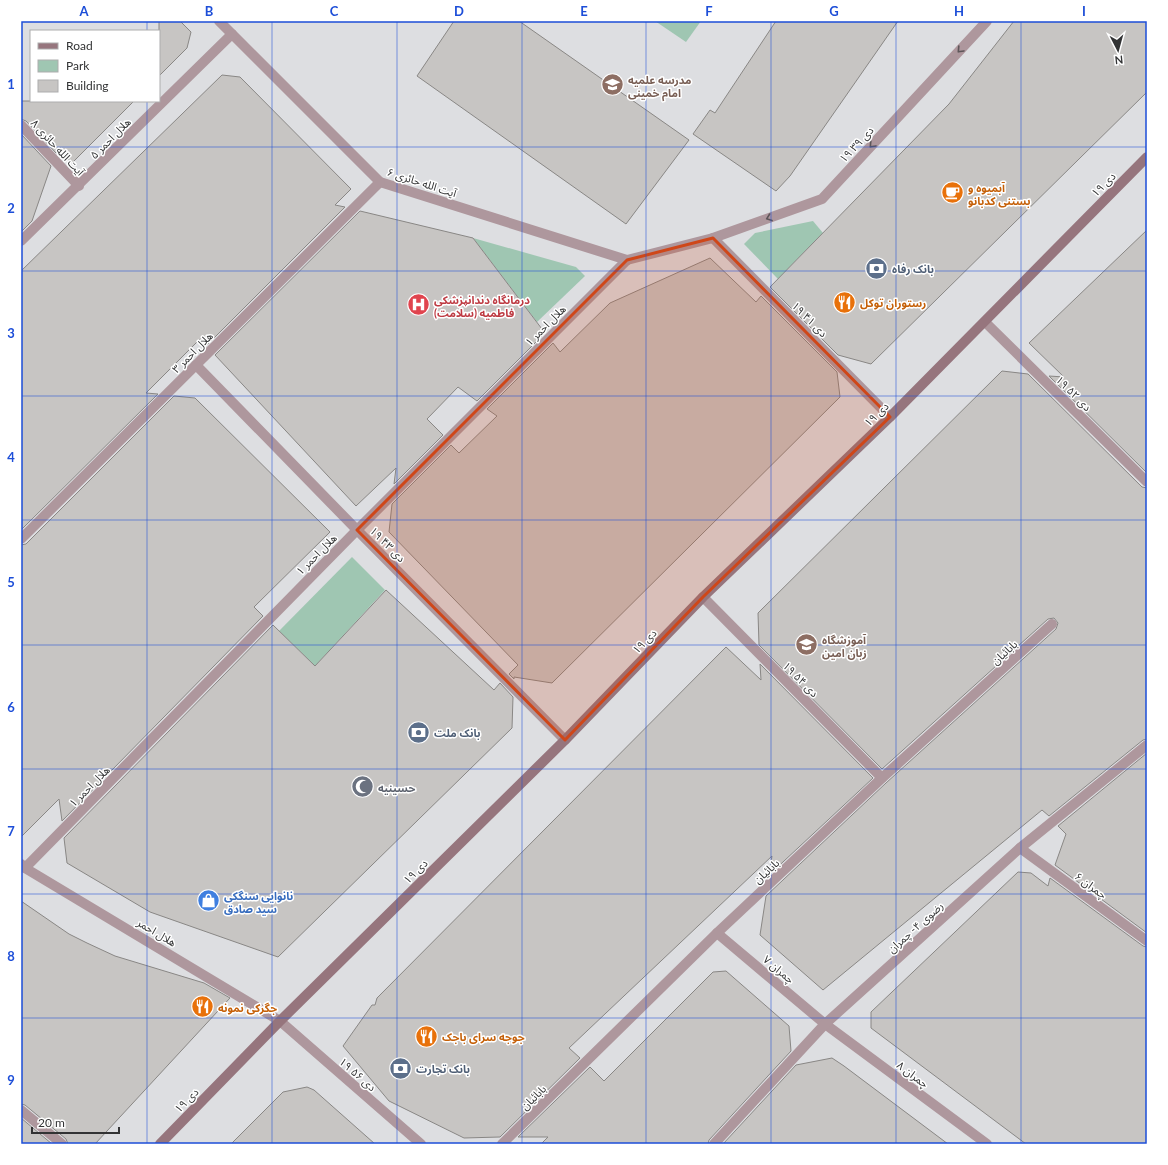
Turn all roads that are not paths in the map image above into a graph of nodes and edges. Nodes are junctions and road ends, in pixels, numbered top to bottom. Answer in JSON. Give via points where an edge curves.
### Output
{"nodes":[{"id":1,"x":219,"y":21,"type":"edge"},
{"id":2,"x":987,"y":21,"type":"edge"},
{"id":3,"x":232,"y":34,"type":"junction"},
{"id":4,"x":21,"y":125,"type":"edge"},
{"id":5,"x":1147,"y":157,"type":"edge"},
{"id":6,"x":380,"y":182,"type":"junction"},
{"id":7,"x":79,"y":186,"type":"junction"},
{"id":8,"x":713,"y":238,"type":"junction"},
{"id":9,"x":21,"y":241,"type":"edge"},
{"id":10,"x":627,"y":260,"type":"junction"},
{"id":11,"x":985,"y":322,"type":"junction"},
{"id":12,"x":196,"y":365,"type":"junction"},
{"id":13,"x":890,"y":417,"type":"junction"},
{"id":14,"x":1147,"y":482,"type":"edge"},
{"id":15,"x":357,"y":530,"type":"junction"},
{"id":16,"x":21,"y":540,"type":"edge"},
{"id":17,"x":703,"y":597,"type":"junction"},
{"id":18,"x":1052,"y":624,"type":"dead end"},
{"id":19,"x":565,"y":740,"type":"junction"},
{"id":20,"x":1147,"y":745,"type":"edge"},
{"id":21,"x":882,"y":778,"type":"junction"},
{"id":22,"x":1020,"y":848,"type":"junction"},
{"id":23,"x":23,"y":866,"type":"edge"},
{"id":24,"x":717,"y":933,"type":"junction"},
{"id":25,"x":1147,"y":941,"type":"edge"},
{"id":26,"x":280,"y":1021,"type":"junction"},
{"id":27,"x":825,"y":1024,"type":"junction"},
{"id":28,"x":21,"y":1110,"type":"edge"},
{"id":29,"x":62,"y":1144,"type":"edge"},
{"id":30,"x":160,"y":1144,"type":"edge"},
{"id":31,"x":421,"y":1144,"type":"edge"},
{"id":32,"x":502,"y":1144,"type":"edge"},
{"id":33,"x":714,"y":1144,"type":"edge"},
{"id":34,"x":987,"y":1144,"type":"edge"}],
"edges":[{"from":1,"to":3,"type":"street","name":"آیت الله حائری ۶"},
{"from":2,"to":8,"type":"street","name":"۱۹ دی ۳۹","one_way":true,"via":[[822,199]]},
{"from":3,"to":6,"type":"street","name":"آیت الله حائری ۶"},
{"from":3,"to":7,"type":"street","name":"هلال احمر ۵"},
{"from":4,"to":7,"type":"street","name":"آیت الله حائری ۸"},
{"from":5,"to":11,"type":"main road","name":"۱۹ دی"},
{"from":6,"to":10,"type":"street","name":"آیت الله حائری ۶"},
{"from":6,"to":12,"type":"street","name":"هلال احمر ۳"},
{"from":7,"to":9,"type":"street","name":"هلال احمر ۵"},
{"from":8,"to":10,"type":"street","name":"۱۹ دی ۳۹"},
{"from":8,"to":13,"type":"street","name":"۱۹ دی ۴۱"},
{"from":10,"to":15,"type":"street","name":"هلال احمر ۱"},
{"from":11,"to":13,"type":"main road","name":"۱۹ دی"},
{"from":11,"to":14,"type":"street","name":"۱۹ دی ۵۲"},
{"from":12,"to":15,"type":"street","name":"۱۹ دی ۴۳"},
{"from":12,"to":16,"type":"street","name":"هلال احمر ۳"},
{"from":13,"to":17,"type":"main road","name":"۱۹ دی"},
{"from":15,"to":19,"type":"street","name":"۱۹ دی ۴۳"},
{"from":15,"to":23,"type":"street","name":"هلال احمر ۱"},
{"from":17,"to":19,"type":"main road","name":"۱۹ دی"},
{"from":17,"to":21,"type":"street","name":"۱۹ دی ۵۴"},
{"from":18,"to":21,"type":"street","name":"بابائیان"},
{"from":19,"to":26,"type":"main road","name":"۱۹ دی"},
{"from":20,"to":22,"type":"street","name":"رضوی ۴- چمران"},
{"from":21,"to":24,"type":"street","name":"بابائیان"},
{"from":22,"to":25,"type":"street","name":"چمران ۶"},
{"from":22,"to":27,"type":"street","name":"رضوی ۴- چمران"},
{"from":23,"to":26,"type":"street","name":"هلال احمر"},
{"from":24,"to":27,"type":"street","name":"چمران ۷"},
{"from":24,"to":32,"type":"street","name":"بابائیان"},
{"from":26,"to":30,"type":"main road","name":"۱۹ دی"},
{"from":26,"to":31,"type":"street","name":"۱۹ دی ۵۶"},
{"from":27,"to":33,"type":"street","name":"رضوی ۴- چمران"},
{"from":27,"to":34,"type":"street","name":"چمران ۸"},
{"from":28,"to":29,"type":"street"}]}
